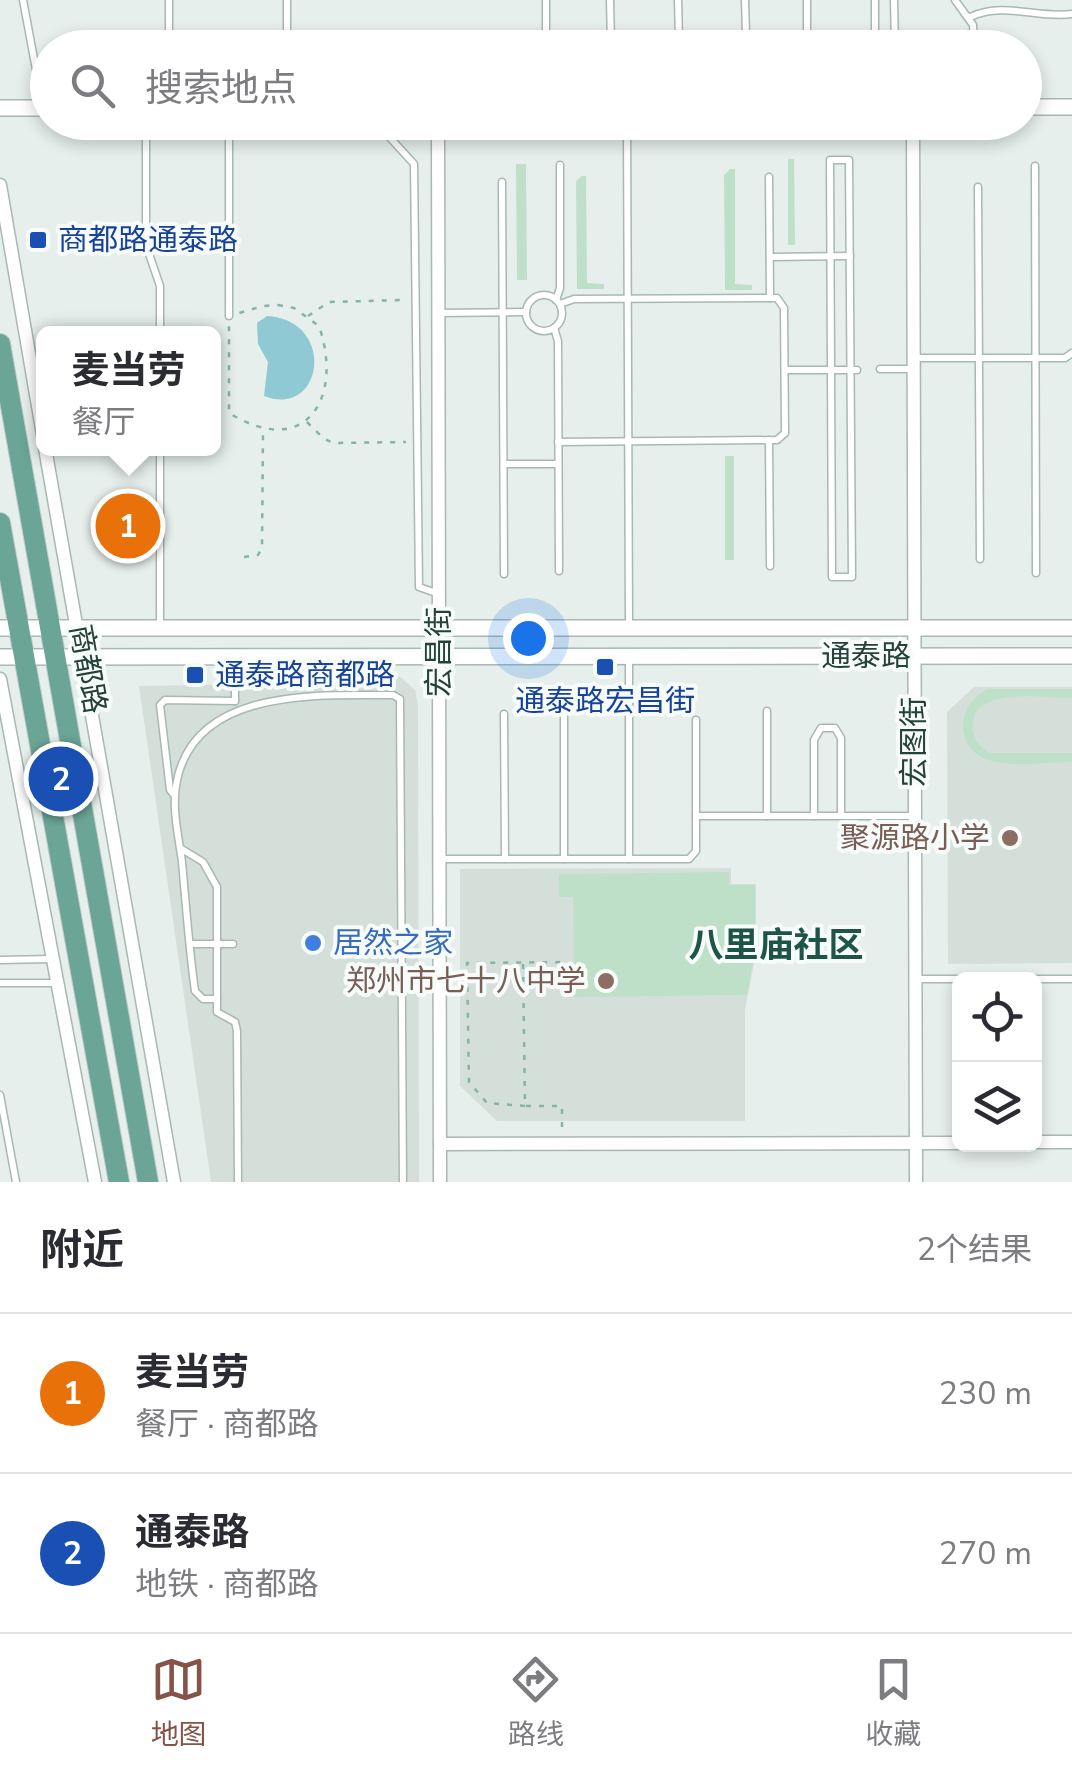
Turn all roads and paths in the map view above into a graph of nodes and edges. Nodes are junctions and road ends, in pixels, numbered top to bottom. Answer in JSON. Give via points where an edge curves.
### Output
{"nodes":[{"id":1,"x":22,"y":0,"type":"edge"},
{"id":2,"x":169,"y":0,"type":"edge"},
{"id":3,"x":287,"y":0,"type":"edge"},
{"id":4,"x":546,"y":0,"type":"edge"},
{"id":5,"x":610,"y":0,"type":"edge"},
{"id":6,"x":678,"y":0,"type":"edge"},
{"id":7,"x":745,"y":0,"type":"edge"},
{"id":8,"x":807,"y":0,"type":"edge"},
{"id":9,"x":875,"y":0,"type":"edge"},
{"id":10,"x":894,"y":0,"type":"edge"},
{"id":11,"x":956,"y":0,"type":"edge"},
{"id":12,"x":1034,"y":0,"type":"edge"},
{"id":13,"x":1034,"y":13,"type":"junction"},
{"id":14,"x":1072,"y":14,"type":"edge"},
{"id":15,"x":970,"y":17,"type":"junction"},
{"id":16,"x":169,"y":30,"type":"edge"},
{"id":17,"x":287,"y":30,"type":"edge"},
{"id":18,"x":546,"y":30,"type":"edge"},
{"id":19,"x":611,"y":30,"type":"edge"},
{"id":20,"x":679,"y":30,"type":"edge"},
{"id":21,"x":746,"y":30,"type":"edge"},
{"id":22,"x":807,"y":30,"type":"edge"},
{"id":23,"x":875,"y":30,"type":"edge"},
{"id":24,"x":895,"y":30,"type":"edge"},
{"id":25,"x":972,"y":30,"type":"edge"},
{"id":26,"x":30,"y":36,"type":"edge"},
{"id":27,"x":1042,"y":107,"type":"edge"},
{"id":28,"x":1072,"y":107,"type":"edge"},
{"id":29,"x":0,"y":108,"type":"edge"},
{"id":30,"x":30,"y":108,"type":"edge"},
{"id":31,"x":146,"y":140,"type":"edge"},
{"id":32,"x":229,"y":140,"type":"edge"},
{"id":33,"x":391,"y":140,"type":"edge"},
{"id":34,"x":438,"y":140,"type":"edge"},
{"id":35,"x":627,"y":140,"type":"edge"},
{"id":36,"x":913,"y":140,"type":"edge"},
{"id":37,"x":560,"y":165,"type":"dead end"},
{"id":38,"x":1035,"y":166,"type":"dead end"},
{"id":39,"x":770,"y":177,"type":"dead end"},
{"id":40,"x":502,"y":182,"type":"dead end"},
{"id":41,"x":0,"y":185,"type":"edge"},
{"id":42,"x":978,"y":188,"type":"dead end"},
{"id":43,"x":830,"y":256,"type":"junction"},
{"id":44,"x":850,"y":256,"type":"junction"},
{"id":45,"x":770,"y":257,"type":"junction"},
{"id":46,"x":770,"y":298,"type":"junction"},
{"id":47,"x":628,"y":299,"type":"junction"},
{"id":48,"x":416,"y":300,"type":"junction"},
{"id":49,"x":558,"y":302,"type":"junction"},
{"id":50,"x":503,"y":312,"type":"junction"},
{"id":51,"x":526,"y":312,"type":"junction"},
{"id":52,"x":438,"y":313,"type":"junction"},
{"id":53,"x":229,"y":316,"type":"junction"},
{"id":54,"x":308,"y":316,"type":"junction"},
{"id":55,"x":160,"y":326,"type":"edge"},
{"id":56,"x":554,"y":328,"type":"junction"},
{"id":57,"x":0,"y":344,"type":"edge"},
{"id":58,"x":1069,"y":356,"type":"edge"},
{"id":59,"x":979,"y":358,"type":"junction"},
{"id":60,"x":1036,"y":358,"type":"junction"},
{"id":61,"x":36,"y":363,"type":"edge"},
{"id":62,"x":914,"y":364,"type":"junction"},
{"id":63,"x":1072,"y":365,"type":"edge"},
{"id":64,"x":880,"y":369,"type":"dead end"},
{"id":65,"x":784,"y":370,"type":"junction"},
{"id":66,"x":831,"y":370,"type":"junction"},
{"id":67,"x":854,"y":370,"type":"junction"},
{"id":68,"x":305,"y":420,"type":"junction"},
{"id":69,"x":263,"y":430,"type":"junction"},
{"id":70,"x":438,"y":434,"type":"junction"},
{"id":71,"x":417,"y":438,"type":"junction"},
{"id":72,"x":769,"y":440,"type":"junction"},
{"id":73,"x":628,"y":441,"type":"junction"},
{"id":74,"x":558,"y":442,"type":"junction"},
{"id":75,"x":46,"y":456,"type":"edge"},
{"id":76,"x":160,"y":456,"type":"edge"},
{"id":77,"x":504,"y":464,"type":"junction"},
{"id":78,"x":558,"y":464,"type":"junction"},
{"id":79,"x":0,"y":523,"type":"edge"},
{"id":80,"x":244,"y":558,"type":"dead end"},
{"id":81,"x":980,"y":559,"type":"dead end"},
{"id":82,"x":770,"y":566,"type":"dead end"},
{"id":83,"x":559,"y":571,"type":"dead end"},
{"id":84,"x":504,"y":574,"type":"dead end"},
{"id":85,"x":1036,"y":574,"type":"dead end"},
{"id":86,"x":439,"y":594,"type":"junction"},
{"id":87,"x":77,"y":627,"type":"junction"},
{"id":88,"x":160,"y":627,"type":"junction"},
{"id":89,"x":439,"y":627,"type":"junction"},
{"id":90,"x":630,"y":627,"type":"junction"},
{"id":91,"x":9,"y":628,"type":"edge"},
{"id":92,"x":50,"y":628,"type":"junction"},
{"id":93,"x":914,"y":628,"type":"junction"},
{"id":94,"x":1072,"y":628,"type":"edge"},
{"id":95,"x":629,"y":656,"type":"junction"},
{"id":96,"x":914,"y":656,"type":"junction"},
{"id":97,"x":1072,"y":656,"type":"edge"},
{"id":98,"x":0,"y":657,"type":"edge"},
{"id":99,"x":24,"y":657,"type":"junction"},
{"id":100,"x":55,"y":657,"type":"junction"},
{"id":101,"x":82,"y":657,"type":"junction"},
{"id":102,"x":439,"y":657,"type":"junction"},
{"id":103,"x":235,"y":658,"type":"junction"},
{"id":104,"x":0,"y":679,"type":"edge"},
{"id":105,"x":235,"y":701,"type":"junction"},
{"id":106,"x":768,"y":711,"type":"dead end"},
{"id":107,"x":235,"y":712,"type":"junction"},
{"id":108,"x":504,"y":714,"type":"dead end"},
{"id":109,"x":564,"y":715,"type":"dead end"},
{"id":110,"x":696,"y":720,"type":"dead end"},
{"id":111,"x":175,"y":796,"type":"junction"},
{"id":112,"x":696,"y":816,"type":"junction"},
{"id":113,"x":768,"y":816,"type":"junction"},
{"id":114,"x":814,"y":816,"type":"junction"},
{"id":115,"x":841,"y":816,"type":"junction"},
{"id":116,"x":914,"y":816,"type":"junction"},
{"id":117,"x":180,"y":848,"type":"junction"},
{"id":118,"x":439,"y":859,"type":"junction"},
{"id":119,"x":504,"y":859,"type":"junction"},
{"id":120,"x":564,"y":859,"type":"junction"},
{"id":121,"x":629,"y":859,"type":"junction"},
{"id":122,"x":190,"y":944,"type":"junction"},
{"id":123,"x":217,"y":944,"type":"junction"},
{"id":124,"x":232,"y":944,"type":"dead end"},
{"id":125,"x":0,"y":960,"type":"edge"},
{"id":126,"x":53,"y":960,"type":"junction"},
{"id":127,"x":523,"y":962,"type":"junction"},
{"id":128,"x":568,"y":962,"type":"dead end"},
{"id":129,"x":915,"y":979,"type":"junction"},
{"id":130,"x":1072,"y":979,"type":"edge"},
{"id":131,"x":57,"y":982,"type":"junction"},
{"id":132,"x":0,"y":983,"type":"edge"},
{"id":133,"x":217,"y":998,"type":"junction"},
{"id":134,"x":0,"y":1094,"type":"edge"},
{"id":135,"x":525,"y":1106,"type":"junction"},
{"id":136,"x":952,"y":1142,"type":"edge"},
{"id":137,"x":1042,"y":1142,"type":"edge"},
{"id":138,"x":1072,"y":1142,"type":"edge"},
{"id":139,"x":916,"y":1143,"type":"junction"},
{"id":140,"x":440,"y":1144,"type":"junction"},
{"id":141,"x":562,"y":1144,"type":"junction"},
{"id":142,"x":16,"y":1182,"type":"edge"},
{"id":143,"x":95,"y":1182,"type":"edge"},
{"id":144,"x":119,"y":1182,"type":"edge"},
{"id":145,"x":148,"y":1182,"type":"edge"},
{"id":146,"x":174,"y":1182,"type":"edge"},
{"id":147,"x":238,"y":1182,"type":"edge"},
{"id":148,"x":403,"y":1182,"type":"edge"},
{"id":149,"x":440,"y":1182,"type":"edge"},
{"id":150,"x":916,"y":1182,"type":"edge"}],
"edges":[{"from":1,"to":26,"type":"lane"},
{"from":2,"to":16,"type":"lane"},
{"from":3,"to":17,"type":"lane"},
{"from":4,"to":18,"type":"lane"},
{"from":5,"to":19,"type":"lane"},
{"from":6,"to":20,"type":"lane"},
{"from":7,"to":21,"type":"lane"},
{"from":8,"to":22,"type":"lane"},
{"from":9,"to":23,"type":"lane"},
{"from":10,"to":24,"type":"lane"},
{"from":11,"to":15,"type":"lane"},
{"from":12,"to":13,"type":"lane"},
{"from":13,"to":14,"type":"lane"},
{"from":13,"to":15,"type":"lane","via":[[986,10]]},
{"from":15,"to":25,"type":"lane"},
{"from":27,"to":28,"type":"street"},
{"from":29,"to":30,"type":"street"},
{"from":31,"to":55,"type":"lane","via":[[146,245],[160,286]]},
{"from":32,"to":53,"type":"lane"},
{"from":33,"to":48,"type":"lane","via":[[414,164]]},
{"from":34,"to":52,"type":"street","name":"宏昌街"},
{"from":35,"to":47,"type":"lane"},
{"from":36,"to":62,"type":"street","name":"宏图街"},
{"from":37,"to":49,"type":"lane"},
{"from":38,"to":60,"type":"lane"},
{"from":39,"to":45,"type":"lane"},
{"from":40,"to":50,"type":"lane"},
{"from":41,"to":61,"type":"street"},
{"from":42,"to":59,"type":"lane"},
{"from":43,"to":44,"type":"lane"},
{"from":43,"to":44,"type":"lane","via":[[830,160],[849,160]]},
{"from":43,"to":45,"type":"lane"},
{"from":43,"to":66,"type":"lane"},
{"from":44,"to":67,"type":"lane"},
{"from":45,"to":46,"type":"lane"},
{"from":46,"to":47,"type":"lane"},
{"from":46,"to":65,"type":"lane","via":[[784,308]]},
{"from":47,"to":49,"type":"lane"},
{"from":47,"to":73,"type":"lane"},
{"from":48,"to":54,"type":"path","via":[[329,302]]},
{"from":48,"to":71,"type":"lane"},
{"from":49,"to":51,"type":"lane","via":[[535,298]]},
{"from":49,"to":56,"type":"lane","via":[[562,314]]},
{"from":50,"to":51,"type":"lane"},
{"from":50,"to":52,"type":"lane"},
{"from":50,"to":77,"type":"lane"},
{"from":51,"to":56,"type":"lane","via":[[534,328]]},
{"from":52,"to":70,"type":"street","name":"宏昌街"},
{"from":53,"to":54,"type":"path","via":[[278,305]]},
{"from":53,"to":69,"type":"path","via":[[229,413]]},
{"from":54,"to":68,"type":"path","via":[[323,339],[326,384]]},
{"from":56,"to":74,"type":"lane"},
{"from":57,"to":92,"type":"main road","name":"商都路"},
{"from":58,"to":60,"type":"lane"},
{"from":58,"to":63,"type":"lane"},
{"from":59,"to":60,"type":"lane"},
{"from":59,"to":62,"type":"lane"},
{"from":59,"to":81,"type":"lane"},
{"from":60,"to":85,"type":"lane"},
{"from":62,"to":64,"type":"lane"},
{"from":62,"to":93,"type":"street","name":"宏图街"},
{"from":65,"to":66,"type":"lane"},
{"from":65,"to":72,"type":"lane","via":[[785,432]]},
{"from":66,"to":67,"type":"lane"},
{"from":66,"to":67,"type":"lane","via":[[832,577],[852,577]]},
{"from":68,"to":69,"type":"path"},
{"from":68,"to":71,"type":"path","via":[[333,443]]},
{"from":69,"to":80,"type":"path","via":[[262,548]]},
{"from":70,"to":71,"type":"lane"},
{"from":70,"to":86,"type":"street","name":"宏昌街"},
{"from":71,"to":86,"type":"lane","via":[[419,586]]},
{"from":72,"to":73,"type":"lane"},
{"from":72,"to":82,"type":"lane"},
{"from":73,"to":74,"type":"lane"},
{"from":73,"to":90,"type":"lane"},
{"from":74,"to":78,"type":"lane"},
{"from":75,"to":87,"type":"street"},
{"from":76,"to":88,"type":"lane"},
{"from":77,"to":78,"type":"lane"},
{"from":77,"to":84,"type":"lane"},
{"from":78,"to":83,"type":"lane"},
{"from":79,"to":91,"type":"main road","name":"商都路"},
{"from":86,"to":89,"type":"street","name":"宏昌街"},
{"from":87,"to":88,"type":"street","name":"通泰路"},
{"from":87,"to":92,"type":"street","name":"通泰路"},
{"from":87,"to":101,"type":"street"},
{"from":88,"to":89,"type":"street","name":"通泰路"},
{"from":89,"to":90,"type":"street","name":"通泰路"},
{"from":89,"to":102,"type":"street","name":"宏昌街"},
{"from":90,"to":93,"type":"street","name":"通泰路"},
{"from":91,"to":92,"type":"street","name":"通泰路"},
{"from":91,"to":99,"type":"main road","name":"商都路"},
{"from":92,"to":100,"type":"main road","name":"商都路"},
{"from":93,"to":94,"type":"street","name":"通泰路"},
{"from":93,"to":96,"type":"street","name":"宏图街"},
{"from":95,"to":96,"type":"street","name":"通泰路"},
{"from":95,"to":102,"type":"street","name":"通泰路"},
{"from":95,"to":121,"type":"lane"},
{"from":96,"to":97,"type":"street","name":"通泰路"},
{"from":96,"to":116,"type":"street","name":"宏图街"},
{"from":98,"to":99,"type":"street","name":"通泰路"},
{"from":99,"to":100,"type":"street","name":"通泰路"},
{"from":99,"to":144,"type":"main road","name":"商都路"},
{"from":100,"to":101,"type":"street","name":"通泰路"},
{"from":100,"to":145,"type":"main road","name":"商都路"},
{"from":101,"to":103,"type":"street","name":"通泰路"},
{"from":101,"to":146,"type":"street"},
{"from":102,"to":103,"type":"street","name":"通泰路"},
{"from":102,"to":118,"type":"street","name":"宏昌街"},
{"from":103,"to":105,"type":"lane"},
{"from":104,"to":126,"type":"street"},
{"from":105,"to":107,"type":"lane"},
{"from":105,"to":111,"type":"lane","via":[[160,705]]},
{"from":106,"to":113,"type":"lane"},
{"from":107,"to":111,"type":"lane","via":[[190,748]]},
{"from":107,"to":148,"type":"lane","via":[[306,695],[400,699]]},
{"from":108,"to":119,"type":"lane"},
{"from":109,"to":120,"type":"lane"},
{"from":110,"to":112,"type":"lane"},
{"from":111,"to":117,"type":"lane"},
{"from":112,"to":113,"type":"lane"},
{"from":112,"to":121,"type":"lane","via":[[696,851],[689,859]]},
{"from":113,"to":114,"type":"lane"},
{"from":114,"to":115,"type":"lane"},
{"from":114,"to":115,"type":"lane","via":[[814,740],[821,728],[835,728],[841,738]]},
{"from":115,"to":116,"type":"lane"},
{"from":116,"to":129,"type":"street","name":"宏图街"},
{"from":117,"to":122,"type":"lane"},
{"from":117,"to":123,"type":"lane","via":[[203,862],[217,887]]},
{"from":118,"to":119,"type":"lane"},
{"from":118,"to":140,"type":"street","name":"宏昌街"},
{"from":119,"to":120,"type":"lane"},
{"from":120,"to":121,"type":"lane"},
{"from":122,"to":123,"type":"lane"},
{"from":122,"to":133,"type":"lane","via":[[198,997]]},
{"from":123,"to":124,"type":"lane"},
{"from":123,"to":133,"type":"lane"},
{"from":125,"to":126,"type":"lane"},
{"from":126,"to":131,"type":"street"},
{"from":127,"to":128,"type":"path"},
{"from":127,"to":135,"type":"path"},
{"from":127,"to":135,"type":"path","via":[[467,963],[469,1082],[488,1103]]},
{"from":129,"to":130,"type":"lane"},
{"from":129,"to":139,"type":"street","name":"宏图街"},
{"from":131,"to":132,"type":"lane"},
{"from":131,"to":143,"type":"street"},
{"from":133,"to":147,"type":"lane","via":[[217,1012],[238,1031]]},
{"from":134,"to":142,"type":"lane"},
{"from":135,"to":141,"type":"path","via":[[562,1106]]},
{"from":136,"to":139,"type":"street"},
{"from":137,"to":138,"type":"street"},
{"from":139,"to":141,"type":"street"},
{"from":139,"to":150,"type":"street","name":"宏图街"},
{"from":140,"to":141,"type":"street"},
{"from":140,"to":149,"type":"street","name":"宏昌街"}]}
